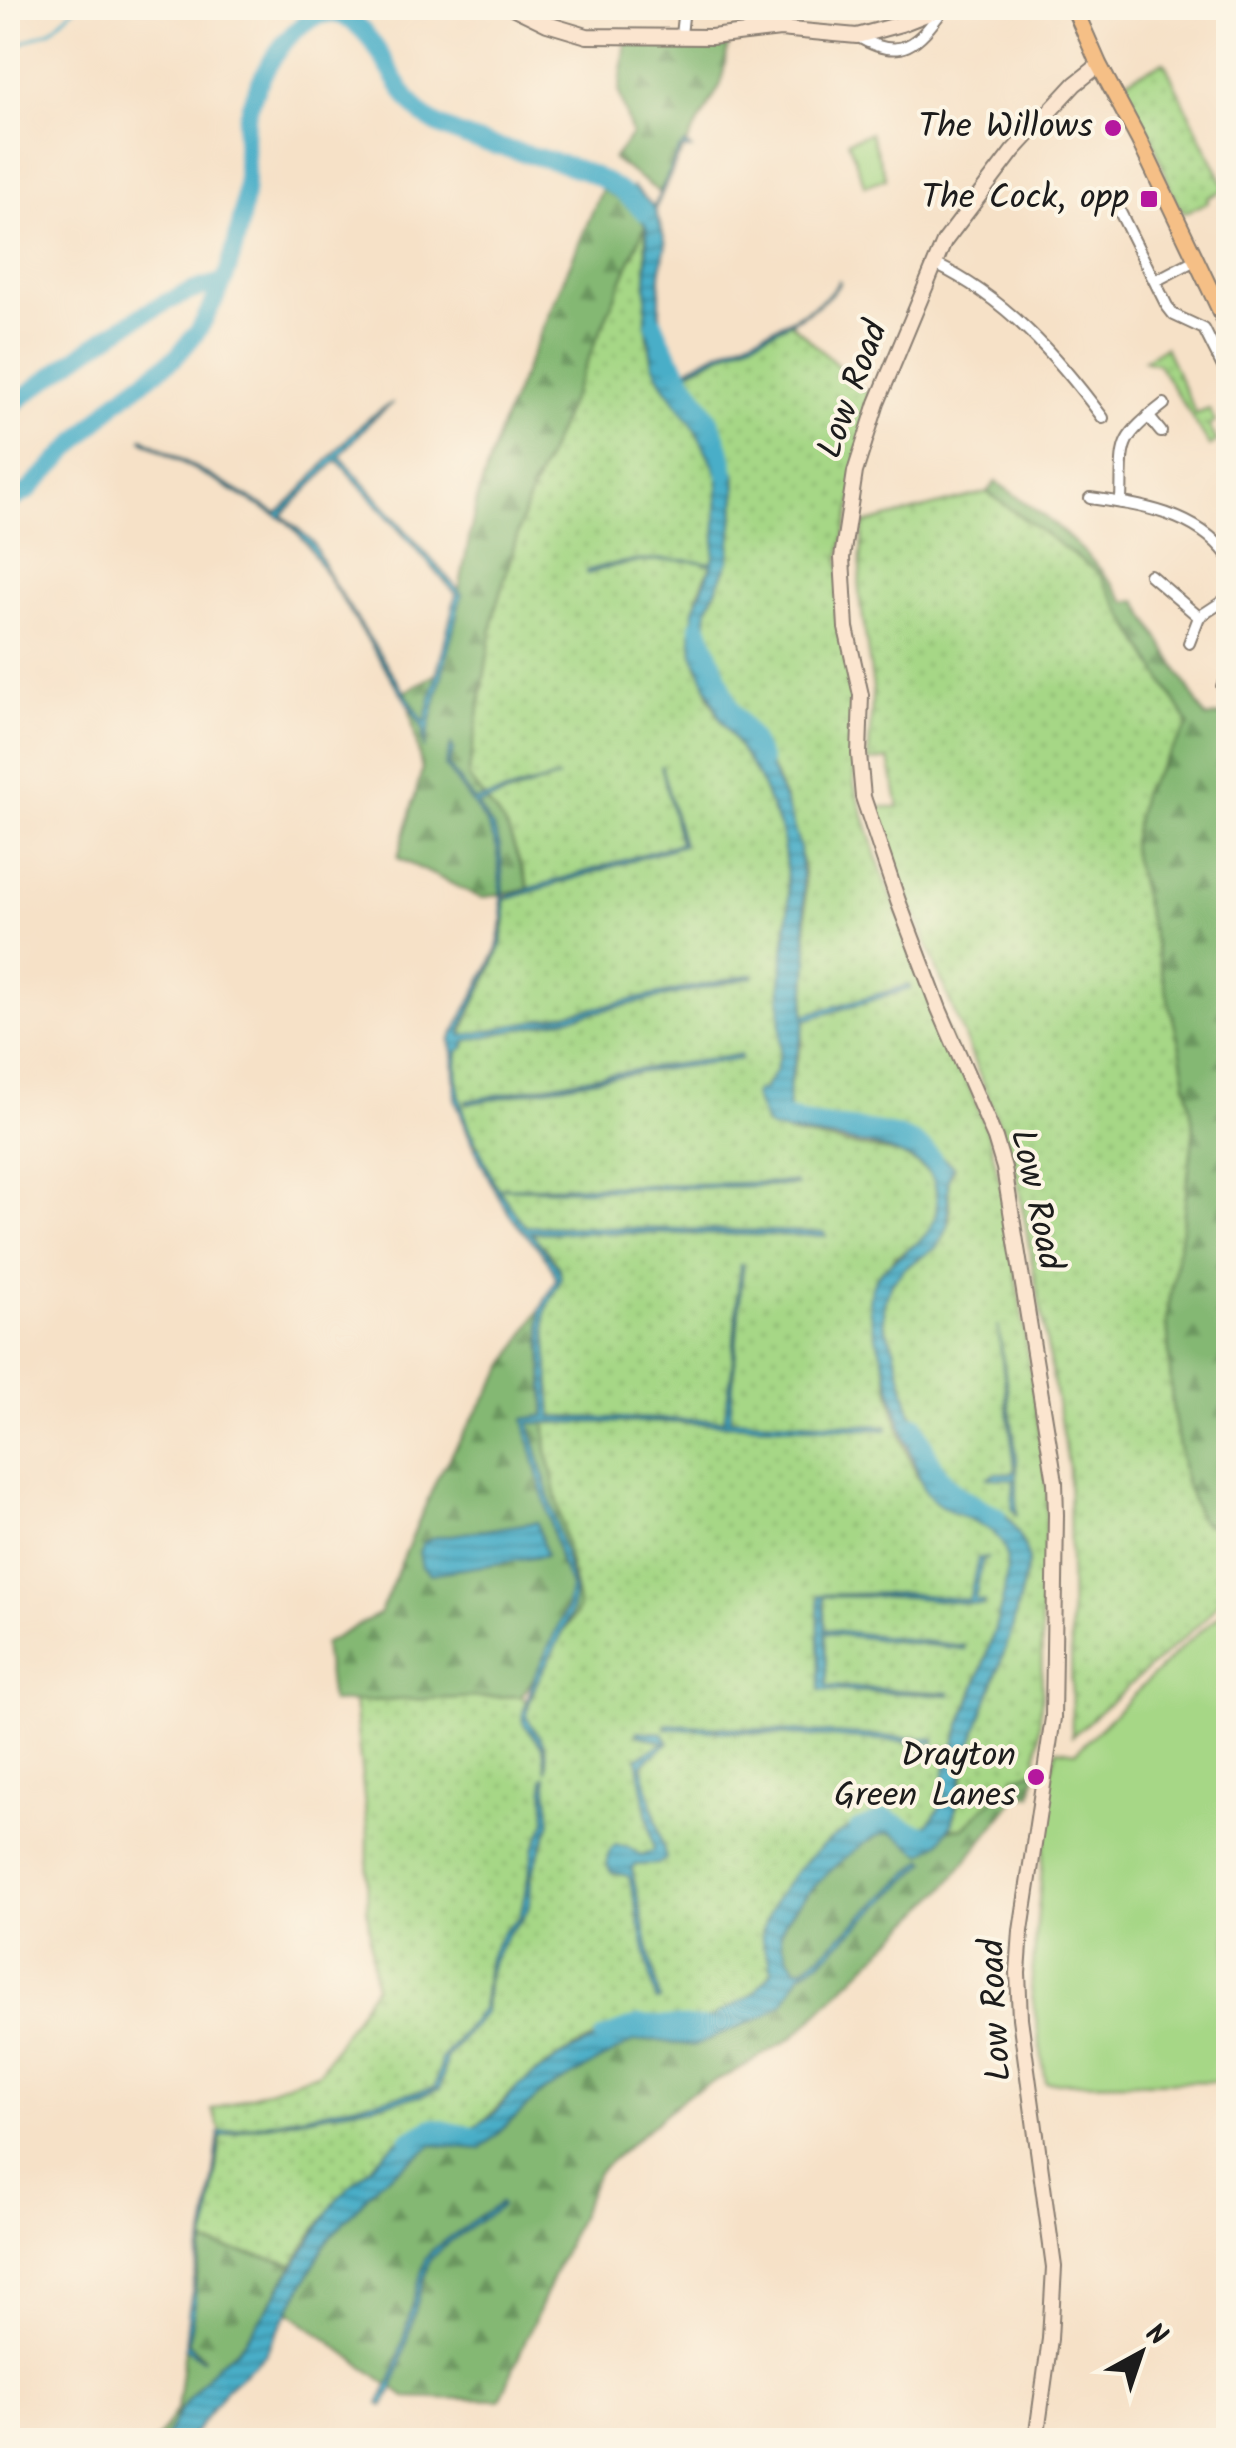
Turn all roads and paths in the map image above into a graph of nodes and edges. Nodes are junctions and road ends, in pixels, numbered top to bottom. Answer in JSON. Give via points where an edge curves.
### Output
{"nodes":[{"id":1,"x":514,"y":8,"type":"edge"},
{"id":2,"x":684,"y":8,"type":"edge"},
{"id":3,"x":943,"y":8,"type":"edge"},
{"id":4,"x":1074,"y":8,"type":"edge"},
{"id":5,"x":1087,"y":8,"type":"edge"},
{"id":6,"x":1083,"y":28,"type":"junction"},
{"id":7,"x":681,"y":35,"type":"junction"},
{"id":8,"x":858,"y":36,"type":"junction"},
{"id":9,"x":1098,"y":65,"type":"junction"},
{"id":10,"x":1117,"y":206,"type":"dead end"},
{"id":11,"x":1196,"y":260,"type":"junction"},
{"id":12,"x":935,"y":264,"type":"junction"},
{"id":13,"x":1154,"y":281,"type":"junction"},
{"id":14,"x":1228,"y":327,"type":"edge"},
{"id":15,"x":1228,"y":378,"type":"edge"},
{"id":16,"x":1164,"y":404,"type":"dead end"},
{"id":17,"x":1103,"y":410,"type":"dead end"},
{"id":18,"x":1148,"y":416,"type":"junction"},
{"id":19,"x":1161,"y":432,"type":"dead end"},
{"id":20,"x":1090,"y":498,"type":"dead end"},
{"id":21,"x":1122,"y":503,"type":"junction"},
{"id":22,"x":1228,"y":556,"type":"edge"},
{"id":23,"x":1150,"y":575,"type":"dead end"},
{"id":24,"x":1228,"y":598,"type":"edge"},
{"id":25,"x":1180,"y":602,"type":"junction"},
{"id":26,"x":1172,"y":613,"type":"dead end"},
{"id":27,"x":1199,"y":617,"type":"junction"},
{"id":28,"x":1189,"y":644,"type":"dead end"},
{"id":29,"x":1036,"y":2440,"type":"edge"}],
"edges":[{"from":1,"to":7,"type":"street","via":[[587,36]]},
{"from":2,"to":7,"type":"street"},
{"from":3,"to":8,"type":"street"},
{"from":3,"to":8,"type":"street","via":[[911,45],[876,48]]},
{"from":4,"to":6,"type":"main road"},
{"from":5,"to":6,"type":"street"},
{"from":6,"to":9,"type":"main road"},
{"from":7,"to":8,"type":"street","via":[[780,29]]},
{"from":9,"to":11,"type":"main road"},
{"from":9,"to":12,"type":"street","name":"Low Road","via":[[982,188]]},
{"from":10,"to":13,"type":"street"},
{"from":11,"to":13,"type":"street"},
{"from":11,"to":14,"type":"main road"},
{"from":12,"to":17,"type":"street","via":[[1023,323]]},
{"from":12,"to":29,"type":"street","name":"Low Road","via":[[855,472],[843,600],[861,695],[863,797],[1004,1168],[1055,1482],[1052,1718],[1018,1973],[1054,2267]]},
{"from":13,"to":15,"type":"street","via":[[1172,313],[1204,328]]},
{"from":16,"to":18,"type":"street"},
{"from":18,"to":19,"type":"street"},
{"from":18,"to":21,"type":"street","via":[[1126,438]]},
{"from":20,"to":21,"type":"street"},
{"from":21,"to":22,"type":"street","via":[[1188,520]]},
{"from":23,"to":25,"type":"street"},
{"from":24,"to":27,"type":"street"},
{"from":25,"to":26,"type":"street"},
{"from":25,"to":27,"type":"street"},
{"from":27,"to":28,"type":"street"}]}
